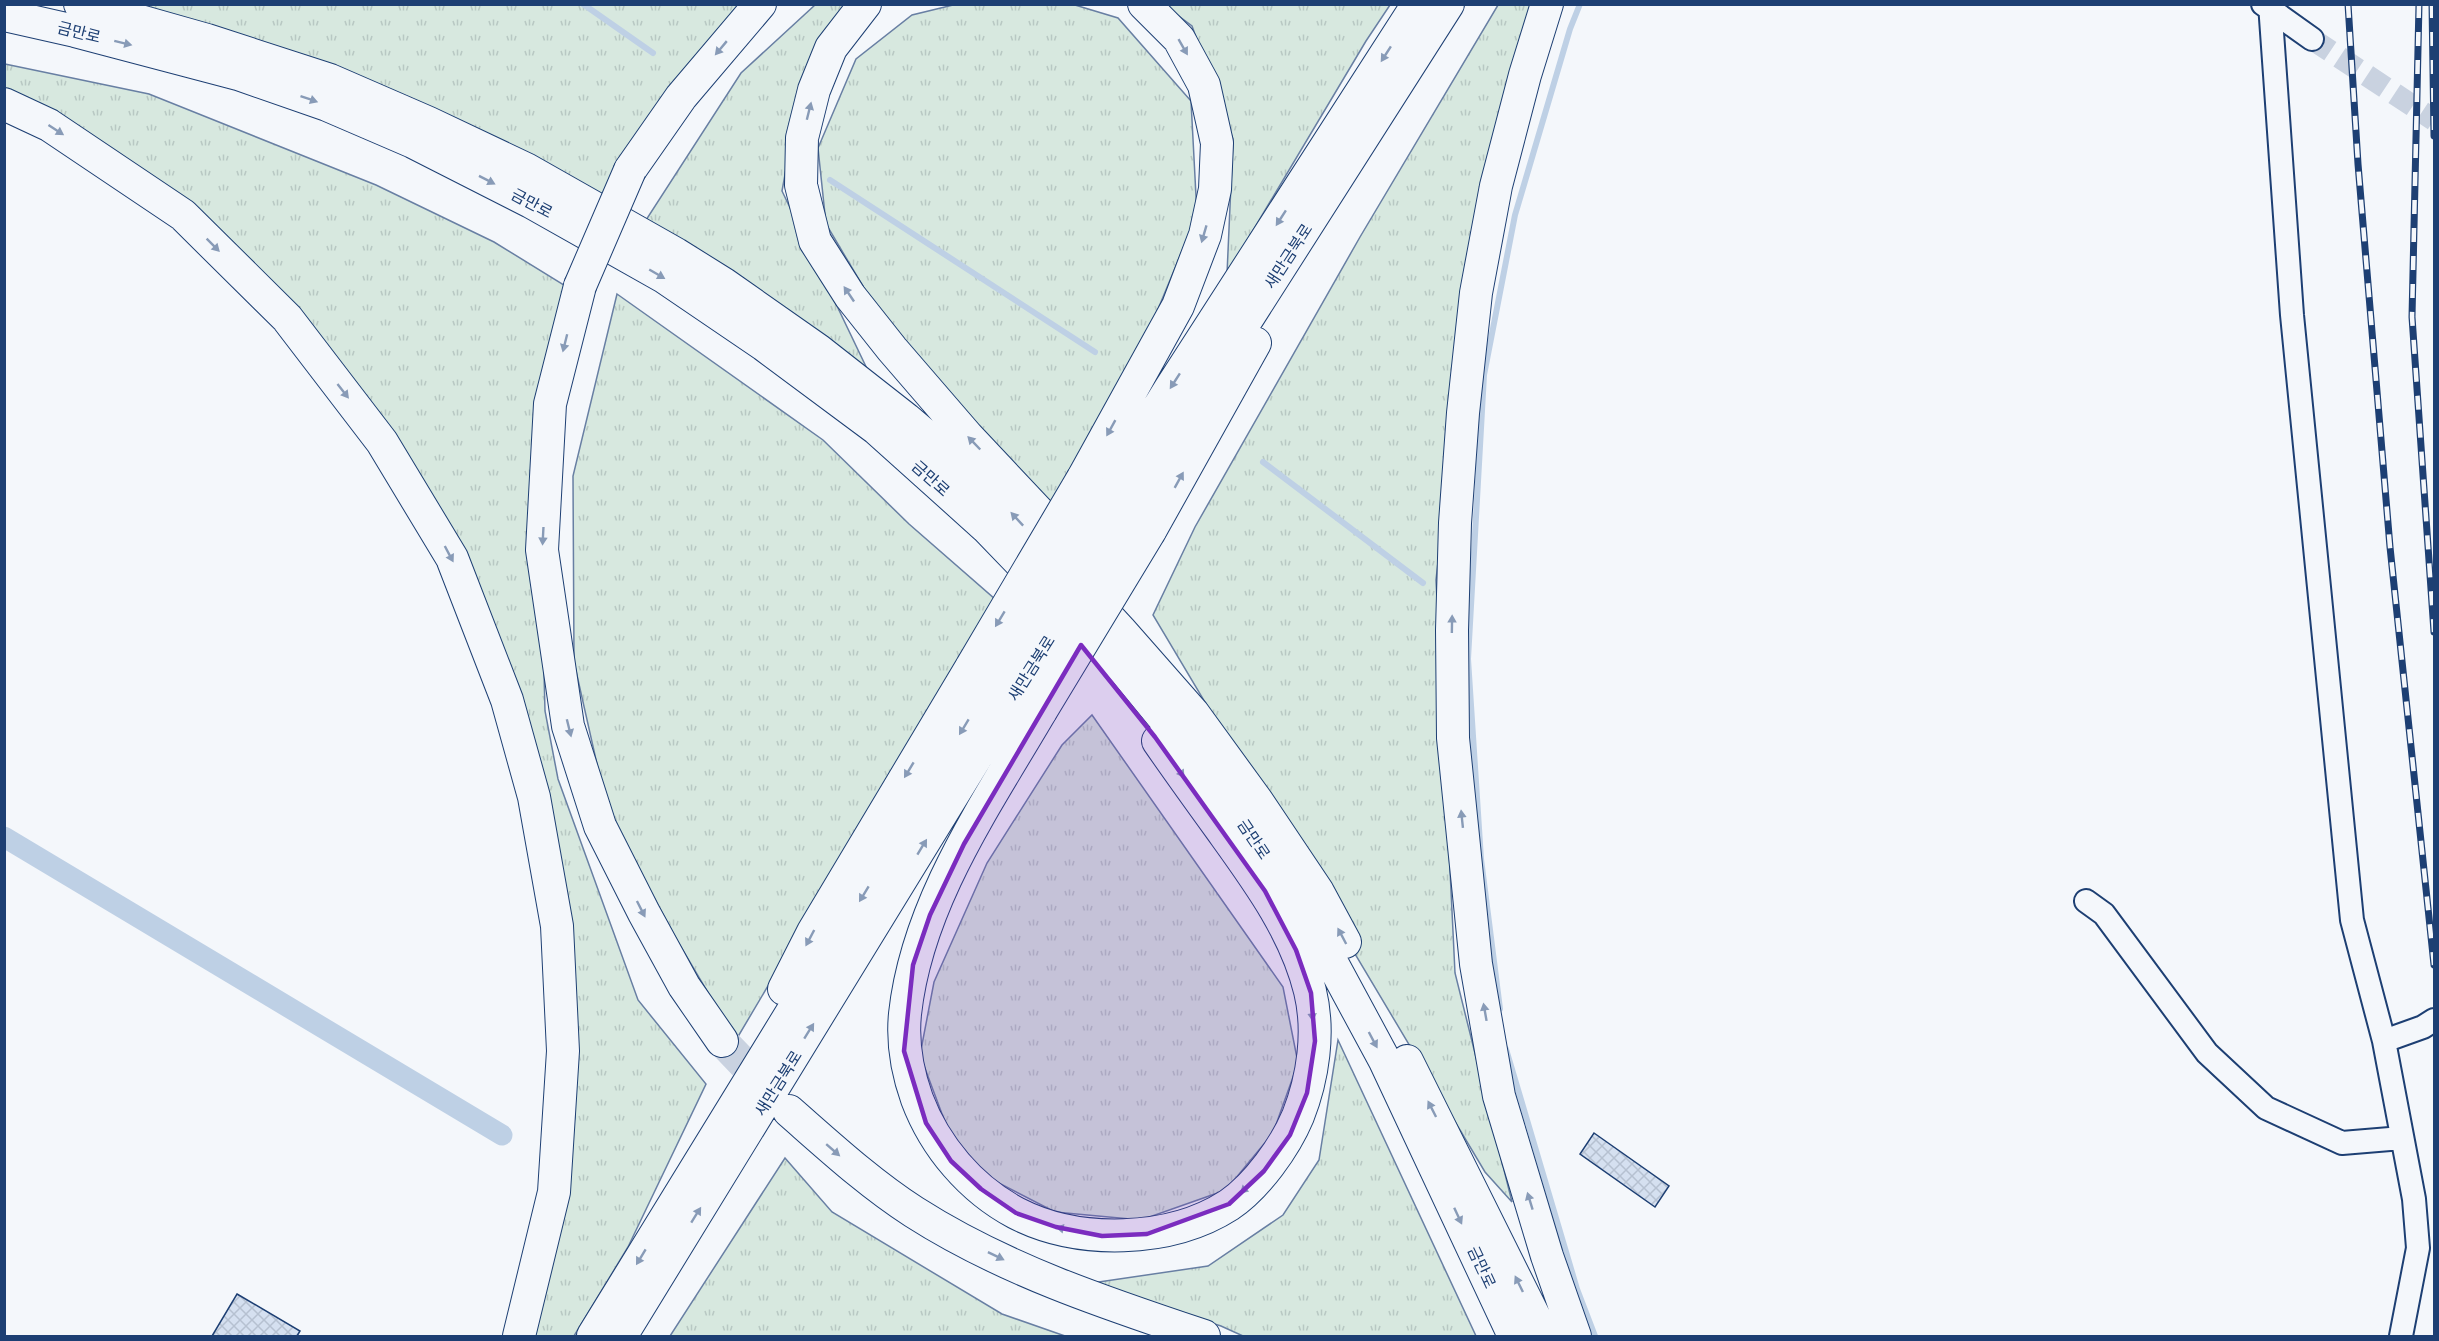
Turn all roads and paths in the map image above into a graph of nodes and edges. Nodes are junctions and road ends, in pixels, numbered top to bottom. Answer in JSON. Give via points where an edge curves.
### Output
{"nodes":[{"id":1,"x":80,"y":4,"type":"edge"},
{"id":2,"x":760,"y":4,"type":"edge"},
{"id":3,"x":865,"y":4,"type":"edge"},
{"id":4,"x":1144,"y":4,"type":"edge"},
{"id":5,"x":1418,"y":4,"type":"edge"},
{"id":6,"x":1448,"y":4,"type":"edge"},
{"id":7,"x":1547,"y":4,"type":"edge"},
{"id":8,"x":2268,"y":6,"type":"edge"},
{"id":9,"x":4,"y":15,"type":"edge"},
{"id":10,"x":2312,"y":39,"type":"tunnel mouth"},
{"id":11,"x":4,"y":104,"type":"edge"},
{"id":12,"x":1117,"y":503,"type":"junction"},
{"id":13,"x":986,"y":527,"type":"junction"},
{"id":14,"x":994,"y":678,"type":"junction"},
{"id":15,"x":1257,"y":801,"type":"junction"},
{"id":16,"x":2086,"y":901,"type":"dead end"},
{"id":17,"x":2434,"y":1020,"type":"edge"},
{"id":18,"x":722,"y":1041,"type":"tunnel mouth"},
{"id":19,"x":2384,"y":1041,"type":"junction"},
{"id":20,"x":789,"y":1111,"type":"tunnel mouth"},
{"id":21,"x":2402,"y":1138,"type":"junction"},
{"id":22,"x":519,"y":1336,"type":"edge"},
{"id":23,"x":593,"y":1336,"type":"edge"},
{"id":24,"x":621,"y":1336,"type":"edge"},
{"id":25,"x":1204,"y":1336,"type":"edge"},
{"id":26,"x":1514,"y":1336,"type":"edge"},
{"id":27,"x":1544,"y":1336,"type":"edge"},
{"id":28,"x":1575,"y":1336,"type":"edge"},
{"id":29,"x":2401,"y":1336,"type":"edge"}],
"edges":[{"from":15,"to":1,"type":"highway","name":"금만로","one_way":true,"via":[[1193,713],[995,495],[818,350],[724,284],[526,169],[330,80]]},
{"from":2,"to":18,"type":"highway","one_way":true,"bridge":true,"via":[[681,97],[630,170],[579,286],[550,404],[542,550],[568,726],[600,826],[684,986]]},
{"from":15,"to":3,"type":"highway","one_way":true,"via":[[1130,613],[892,350],[850,296],[815,241],[801,185],[802,138],[814,90],[831,48]]},
{"from":4,"to":12,"type":"highway","one_way":true,"via":[[1179,39],[1204,85],[1217,143],[1215,189],[1204,235]]},
{"from":5,"to":12,"type":"highway","name":"새만금북로","one_way":true,"via":[[1170,389]]},
{"from":12,"to":6,"type":"highway","name":"새만금북로","one_way":true,"via":[[1210,377]]},
{"from":28,"to":7,"type":"highway","one_way":true,"via":[[1499,1096],[1476,964],[1454,738],[1455,523],[1476,293],[1496,186]]},
{"from":8,"to":10,"type":"street"},
{"from":8,"to":19,"type":"street","via":[[2292,315],[2352,920]]},
{"from":9,"to":13,"type":"highway","name":"금만로","one_way":true,"via":[[207,66],[327,105],[413,142],[531,202],[664,277],[764,345],[877,429]]},
{"from":11,"to":22,"type":"highway","one_way":true,"via":[[49,125],[183,215],[287,318],[382,442],[452,558],[507,700],[534,797],[557,926],[563,1051],[555,1192]]},
{"from":13,"to":12,"type":"highway","one_way":true,"bridge":true,"via":[[1155,736],[1265,891],[1296,950],[1311,993],[1315,1041],[1307,1093],[1290,1135],[1264,1171],[1229,1204],[1193,1221],[1147,1234],[1102,1236],[1056,1227],[1016,1213],[981,1189],[951,1161],[926,1123],[904,1051],[913,965],[930,915],[964,844],[1041,711]]},
{"from":12,"to":14,"type":"highway","name":"새만금북로","bridge":true},
{"from":12,"to":14,"type":"highway","one_way":true,"bridge":true},
{"from":13,"to":26,"type":"highway","name":"금만로","one_way":true,"via":[[1126,672],[1209,773],[1310,922],[1385,1061]]},
{"from":14,"to":23,"type":"highway","name":"새만금북로","one_way":true},
{"from":24,"to":14,"type":"highway","name":"새만금북로","one_way":true},
{"from":27,"to":15,"type":"highway","name":"금만로","one_way":true,"via":[[1383,1011],[1318,892]]},
{"from":16,"to":21,"type":"street","via":[[2104,915],[2207,1053],[2266,1108],[2342,1143]]},
{"from":17,"to":19,"type":"street"},
{"from":19,"to":21,"type":"street"},
{"from":20,"to":25,"type":"highway","one_way":true,"via":[[914,1212],[973,1245],[1099,1301]]},
{"from":21,"to":29,"type":"street","via":[[2414,1198],[2418,1248]]}]}
